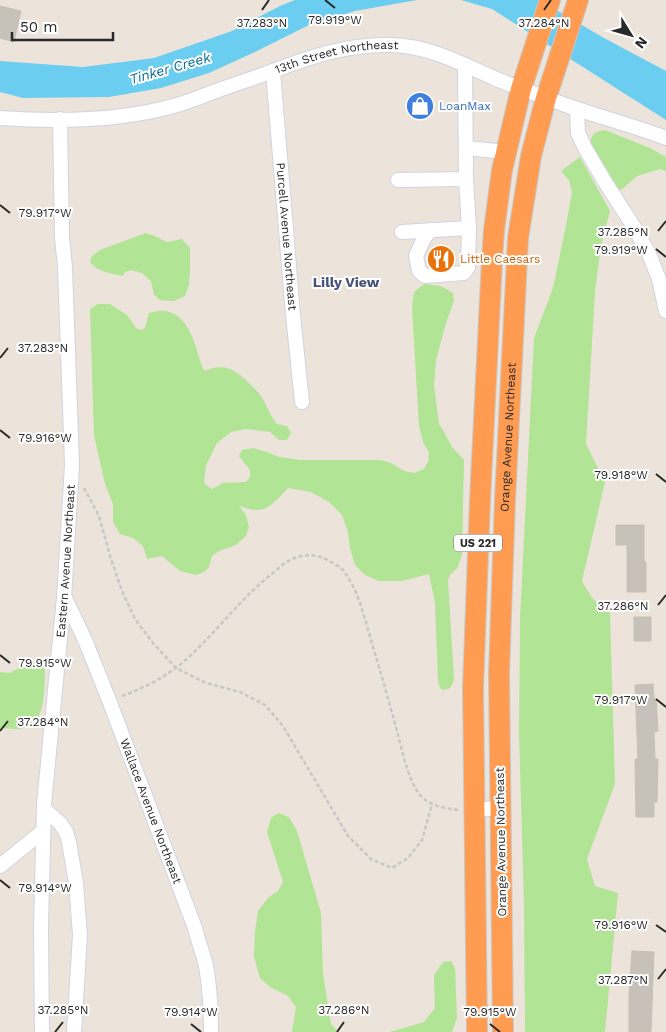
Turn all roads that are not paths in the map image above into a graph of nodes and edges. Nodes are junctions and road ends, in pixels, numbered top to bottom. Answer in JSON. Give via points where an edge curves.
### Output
{"nodes":[{"id":1,"x":550,"y":0,"type":"edge"},
{"id":2,"x":578,"y":0,"type":"edge"},
{"id":3,"x":465,"y":65,"type":"junction"},
{"id":4,"x":273,"y":71,"type":"junction"},
{"id":5,"x":521,"y":88,"type":"junction"},
{"id":6,"x":546,"y":98,"type":"junction"},
{"id":7,"x":577,"y":110,"type":"junction"},
{"id":8,"x":0,"y":118,"type":"edge"},
{"id":9,"x":60,"y":119,"type":"junction"},
{"id":10,"x":666,"y":138,"type":"edge"},
{"id":11,"x":466,"y":148,"type":"junction"},
{"id":12,"x":506,"y":152,"type":"junction"},
{"id":13,"x":466,"y":179,"type":"junction"},
{"id":14,"x":398,"y":180,"type":"dead end"},
{"id":15,"x":470,"y":228,"type":"junction"},
{"id":16,"x":431,"y":230,"type":"junction"},
{"id":17,"x":402,"y":232,"type":"dead end"},
{"id":18,"x":666,"y":312,"type":"edge"},
{"id":19,"x":302,"y":402,"type":"dead end"},
{"id":20,"x":480,"y":500,"type":"junction"},
{"id":21,"x":505,"y":500,"type":"junction"},
{"id":22,"x":64,"y":598,"type":"junction"},
{"id":23,"x":500,"y":808,"type":"junction"},
{"id":24,"x":44,"y":809,"type":"junction"},
{"id":25,"x":474,"y":810,"type":"junction"},
{"id":26,"x":43,"y":831,"type":"junction"},
{"id":27,"x":0,"y":866,"type":"edge"},
{"id":28,"x":42,"y":1032,"type":"edge"},
{"id":29,"x":74,"y":1032,"type":"edge"},
{"id":30,"x":211,"y":1032,"type":"edge"},
{"id":31,"x":477,"y":1032,"type":"edge"},
{"id":32,"x":503,"y":1032,"type":"edge"}],
"edges":[{"from":1,"to":5,"type":"highway","name":"Orange Avenue Northeast","number":"US 221"},
{"from":2,"to":6,"type":"highway","name":"Orange Avenue Northeast","number":"US 221"},
{"from":3,"to":4,"type":"street","name":"13th Street Northeast","via":[[427,50],[390,45],[327,52]]},
{"from":3,"to":5,"type":"street","name":"13th Street Northeast"},
{"from":3,"to":11,"type":"street"},
{"from":4,"to":9,"type":"street","name":"13th Street Northeast","via":[[152,111]]},
{"from":4,"to":19,"type":"street","name":"Purcell Avenue Northeast"},
{"from":5,"to":6,"type":"street","name":"13th Street Northeast"},
{"from":5,"to":12,"type":"highway","name":"Orange Avenue Northeast","number":"US 221"},
{"from":6,"to":7,"type":"street","name":"13th Street Northeast"},
{"from":6,"to":21,"type":"highway","name":"Orange Avenue Northeast","number":"US 221","via":[[531,156],[518,238]]},
{"from":7,"to":10,"type":"street","name":"13th Street Northeast"},
{"from":7,"to":18,"type":"street","via":[[581,141],[649,254],[659,279]]},
{"from":8,"to":9,"type":"street","name":"13th Street Northeast"},
{"from":9,"to":22,"type":"street","name":"Eastern Avenue Northeast","via":[[72,465]]},
{"from":11,"to":12,"type":"street"},
{"from":11,"to":13,"type":"street"},
{"from":12,"to":20,"type":"highway","name":"Orange Avenue Northeast","number":"US 221","via":[[493,237]]},
{"from":13,"to":14,"type":"street"},
{"from":13,"to":15,"type":"street"},
{"from":15,"to":16,"type":"street"},
{"from":15,"to":16,"type":"street","via":[[468,267],[464,272],[425,276],[419,271],[416,256]]},
{"from":16,"to":17,"type":"street"},
{"from":20,"to":21,"type":"street"},
{"from":20,"to":25,"type":"highway","name":"Orange Avenue Northeast","number":"US 221","via":[[473,688]]},
{"from":21,"to":23,"type":"highway","name":"Orange Avenue Northeast","number":"US 221","via":[[499,673]]},
{"from":22,"to":24,"type":"street","name":"Eastern Avenue Northeast"},
{"from":22,"to":30,"type":"street","name":"Wallace Avenue Northeast","via":[[109,700],[197,937],[210,990]]},
{"from":23,"to":25,"type":"street"},
{"from":23,"to":32,"type":"highway","name":"Orange Avenue Northeast","number":"US 221"},
{"from":24,"to":26,"type":"street","name":"Eastern Avenue Northeast"},
{"from":24,"to":29,"type":"street","via":[[66,832],[76,883],[80,935]]},
{"from":25,"to":31,"type":"highway","name":"Orange Avenue Northeast","number":"US 221"},
{"from":26,"to":27,"type":"street"},
{"from":26,"to":28,"type":"street","name":"Eastern Avenue Northeast"}]}
